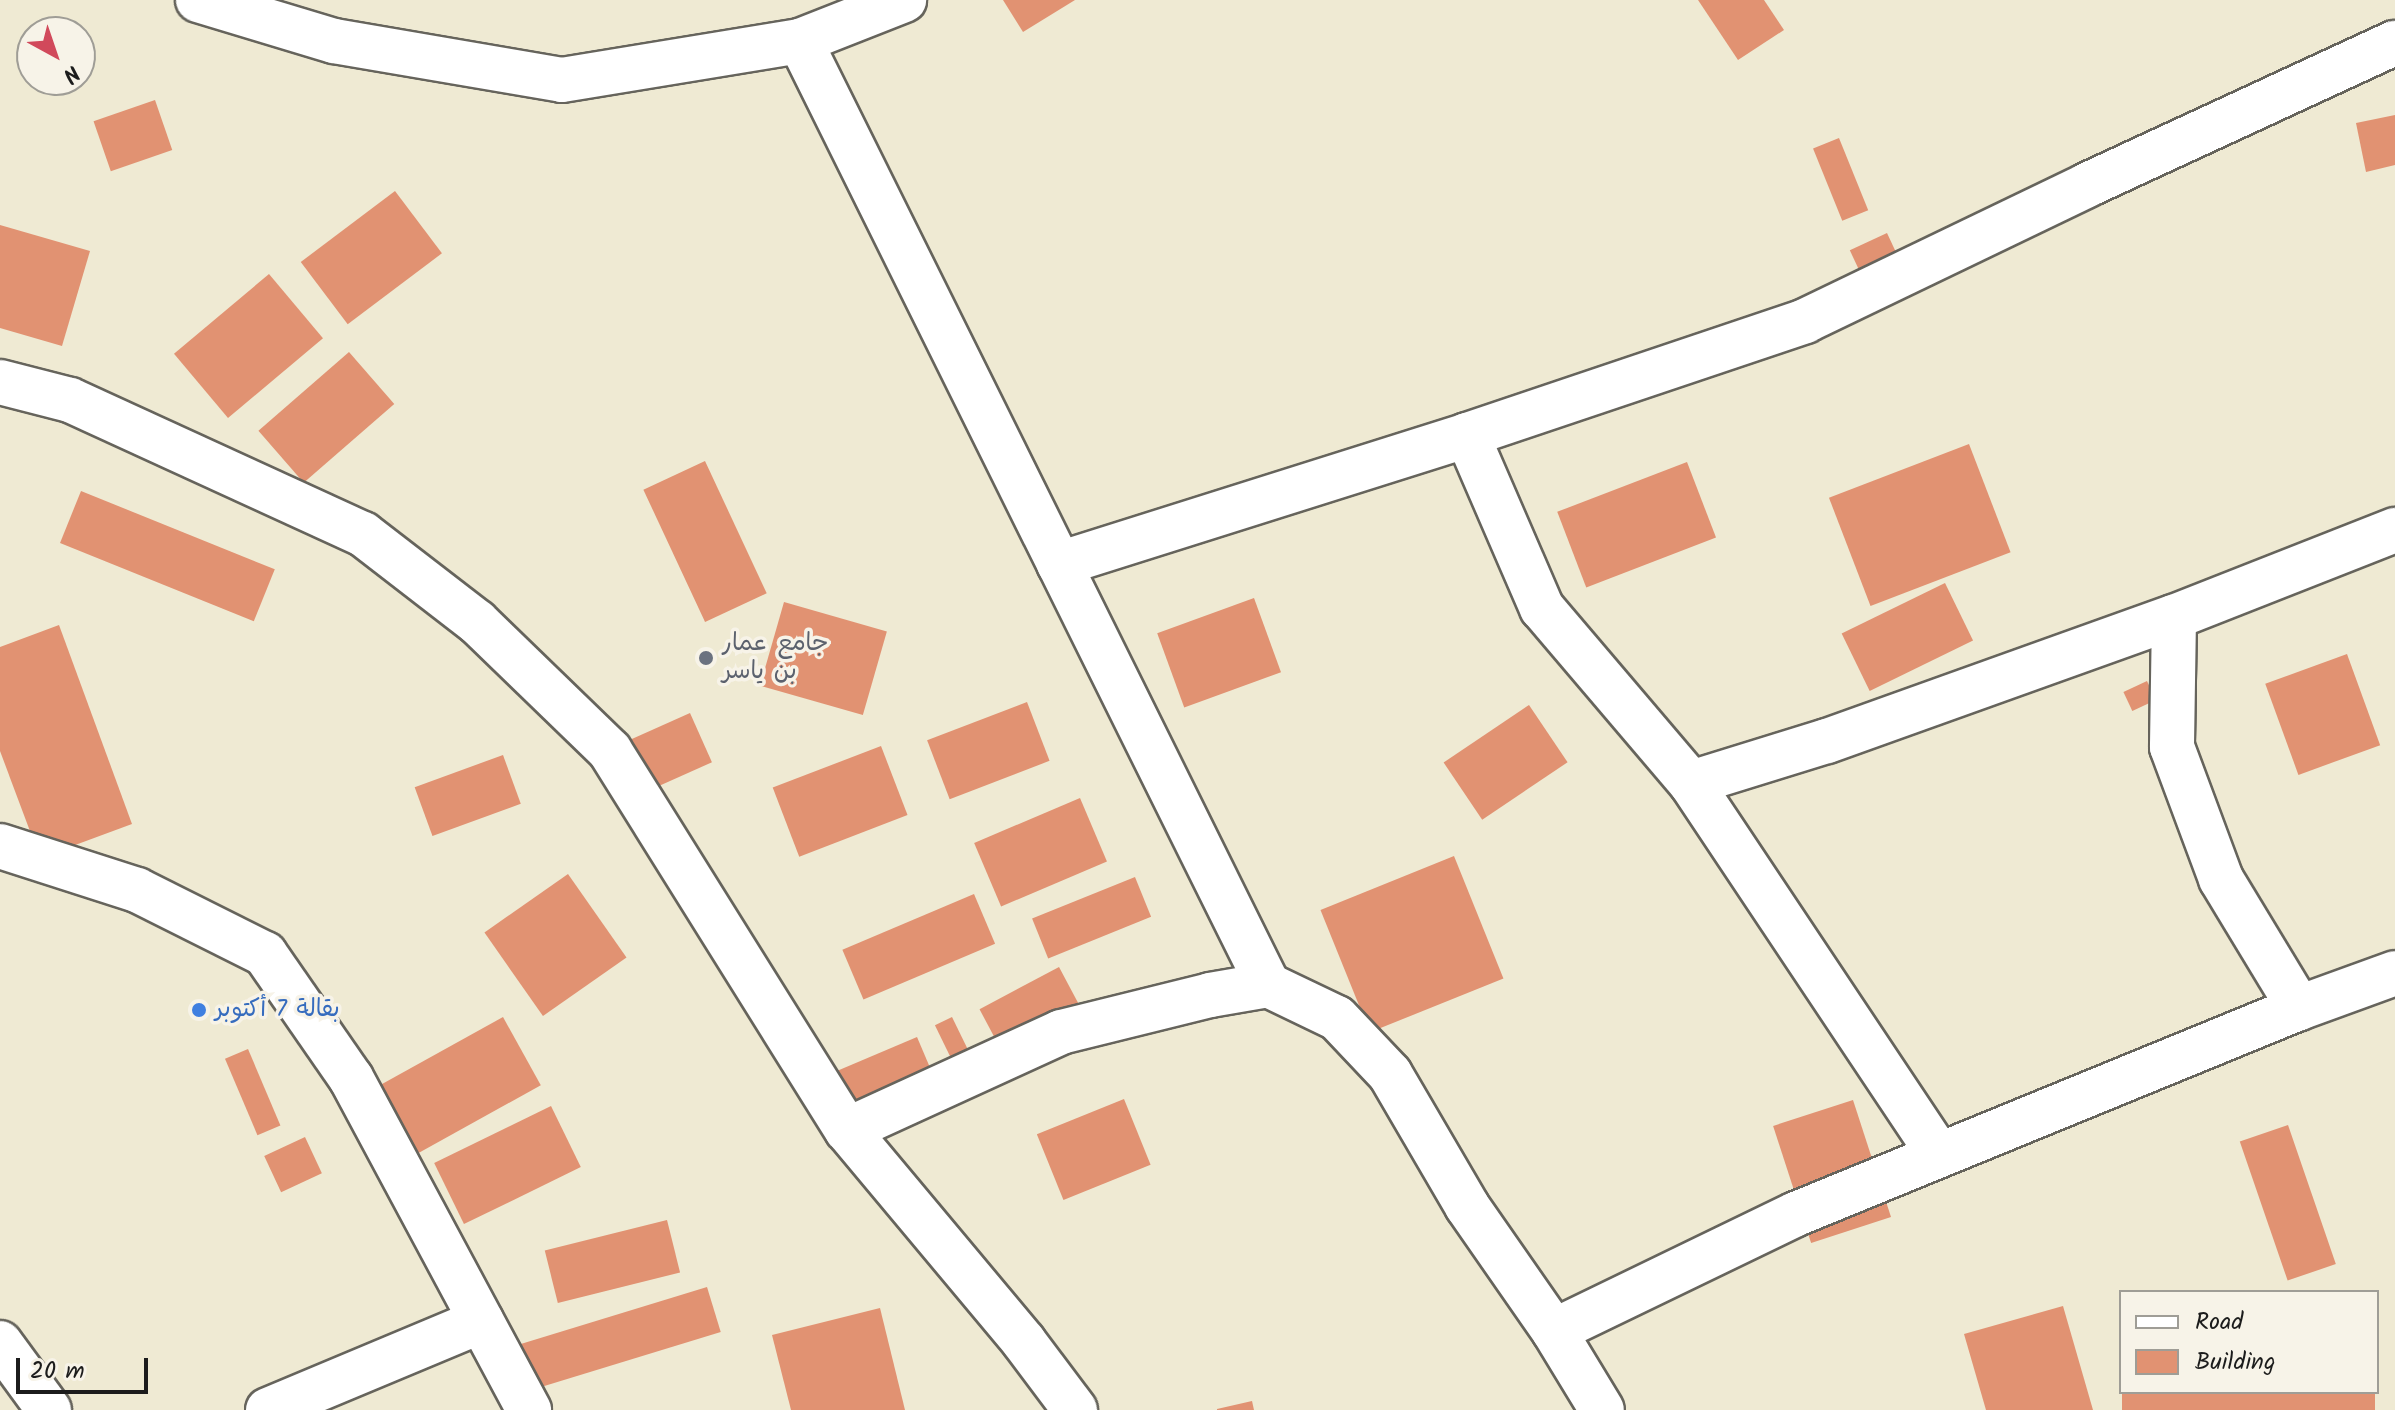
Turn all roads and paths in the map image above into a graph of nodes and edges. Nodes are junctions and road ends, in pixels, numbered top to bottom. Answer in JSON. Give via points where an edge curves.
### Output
{"nodes":[{"id":1,"x":198,"y":0,"type":"edge"},
{"id":2,"x":904,"y":0,"type":"edge"},
{"id":3,"x":800,"y":41,"type":"junction"},
{"id":4,"x":2395,"y":43,"type":"edge"},
{"id":5,"x":0,"y":382,"type":"edge"},
{"id":6,"x":1467,"y":435,"type":"junction"},
{"id":7,"x":2395,"y":530,"type":"edge"},
{"id":8,"x":1059,"y":564,"type":"junction"},
{"id":9,"x":2174,"y":617,"type":"junction"},
{"id":10,"x":1691,"y":783,"type":"junction"},
{"id":11,"x":0,"y":846,"type":"edge"},
{"id":12,"x":2395,"y":973,"type":"edge"},
{"id":13,"x":1268,"y":985,"type":"junction"},
{"id":14,"x":2299,"y":1008,"type":"junction"},
{"id":15,"x":847,"y":1130,"type":"junction"},
{"id":16,"x":1939,"y":1155,"type":"junction"},
{"id":17,"x":481,"y":1321,"type":"junction"},
{"id":18,"x":1554,"y":1331,"type":"junction"},
{"id":19,"x":0,"y":1343,"type":"edge"},
{"id":20,"x":49,"y":1410,"type":"edge"},
{"id":21,"x":268,"y":1410,"type":"edge"},
{"id":22,"x":529,"y":1410,"type":"edge"},
{"id":23,"x":1075,"y":1410,"type":"edge"},
{"id":24,"x":1602,"y":1410,"type":"edge"}],
"edges":[{"from":1,"to":3,"type":"street","via":[[334,41],[562,80]]},
{"from":2,"to":3,"type":"street"},
{"from":3,"to":8,"type":"street"},
{"from":4,"to":6,"type":"street","via":[[1805,321]]},
{"from":5,"to":15,"type":"street","via":[[70,400],[363,534],[477,622],[610,751]]},
{"from":6,"to":8,"type":"street"},
{"from":6,"to":10,"type":"street","via":[[1542,608]]},
{"from":7,"to":9,"type":"street"},
{"from":8,"to":13,"type":"street"},
{"from":9,"to":10,"type":"street","via":[[1827,741]]},
{"from":9,"to":14,"type":"street","via":[[2172,747],[2221,879]]},
{"from":10,"to":16,"type":"street"},
{"from":11,"to":17,"type":"street","via":[[137,890],[265,954],[351,1078]]},
{"from":12,"to":14,"type":"street"},
{"from":13,"to":15,"type":"street","via":[[1061,1032]]},
{"from":13,"to":18,"type":"street","via":[[1337,1018],[1390,1074],[1467,1206]]},
{"from":14,"to":16,"type":"street"},
{"from":15,"to":23,"type":"street"},
{"from":16,"to":18,"type":"street","via":[[1796,1214]]},
{"from":17,"to":21,"type":"street"},
{"from":17,"to":22,"type":"street"},
{"from":18,"to":24,"type":"street"},
{"from":19,"to":20,"type":"street"}]}
